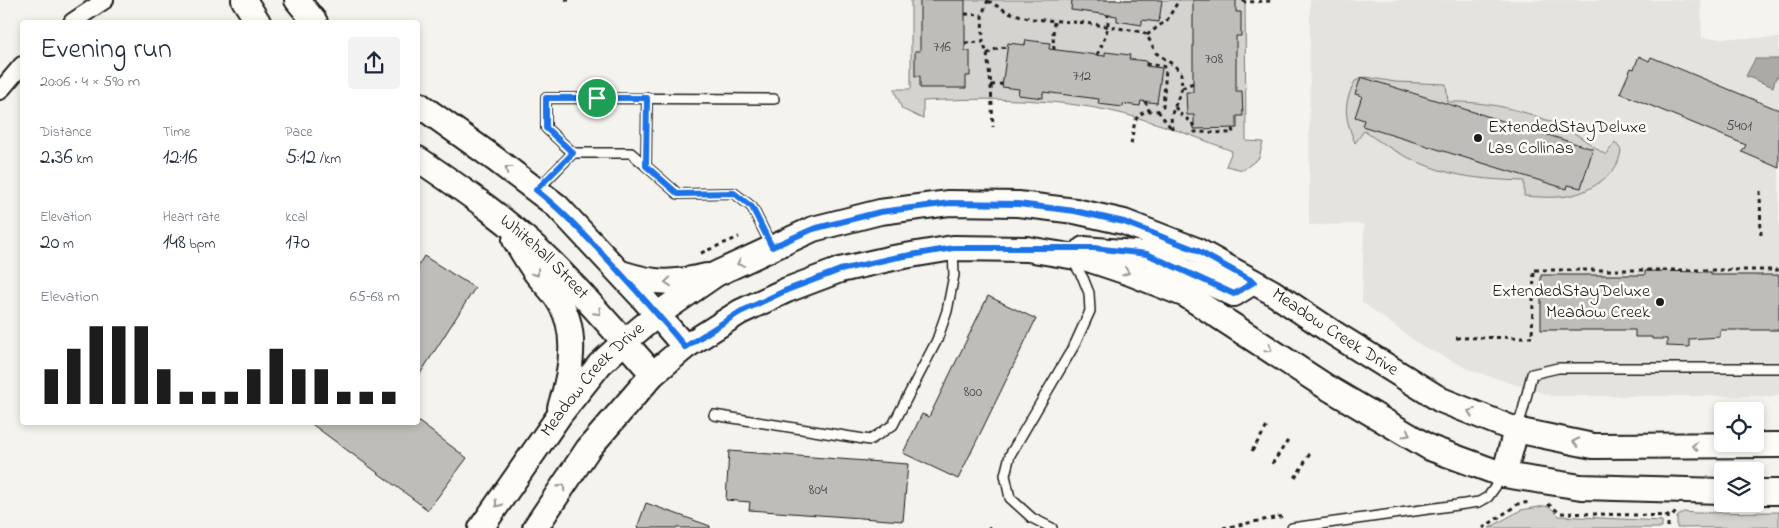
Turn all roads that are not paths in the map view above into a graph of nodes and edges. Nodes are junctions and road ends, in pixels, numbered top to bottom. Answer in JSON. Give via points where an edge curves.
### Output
{"nodes":[{"id":1,"x":105,"y":0,"type":"edge"},
{"id":2,"x":244,"y":0,"type":"edge"},
{"id":3,"x":297,"y":0,"type":"edge"},
{"id":4,"x":75,"y":20,"type":"edge"},
{"id":5,"x":257,"y":20,"type":"edge"},
{"id":6,"x":313,"y":20,"type":"edge"},
{"id":7,"x":20,"y":67,"type":"edge"},
{"id":8,"x":0,"y":90,"type":"edge"},
{"id":9,"x":647,"y":98,"type":"junction"},
{"id":10,"x":774,"y":99,"type":"dead end"},
{"id":11,"x":420,"y":105,"type":"edge"},
{"id":12,"x":573,"y":153,"type":"junction"},
{"id":13,"x":420,"y":160,"type":"edge"},
{"id":14,"x":646,"y":166,"type":"junction"},
{"id":15,"x":536,"y":190,"type":"junction"},
{"id":16,"x":500,"y":217,"type":"junction"},
{"id":17,"x":772,"y":247,"type":"junction"},
{"id":18,"x":953,"y":248,"type":"junction"},
{"id":19,"x":1027,"y":250,"type":"junction"},
{"id":20,"x":1070,"y":257,"type":"junction"},
{"id":21,"x":621,"y":273,"type":"junction"},
{"id":22,"x":716,"y":274,"type":"junction"},
{"id":23,"x":1254,"y":282,"type":"junction"},
{"id":24,"x":658,"y":314,"type":"junction"},
{"id":25,"x":624,"y":342,"type":"junction"},
{"id":26,"x":685,"y":347,"type":"junction"},
{"id":27,"x":1779,"y":368,"type":"edge"},
{"id":28,"x":653,"y":374,"type":"junction"},
{"id":29,"x":714,"y":415,"type":"dead end"},
{"id":30,"x":556,"y":421,"type":"junction"},
{"id":31,"x":1516,"y":430,"type":"junction"},
{"id":32,"x":1779,"y":445,"type":"edge"},
{"id":33,"x":1504,"y":475,"type":"junction"},
{"id":34,"x":1714,"y":491,"type":"edge"},
{"id":35,"x":1764,"y":492,"type":"edge"},
{"id":36,"x":1779,"y":492,"type":"edge"},
{"id":37,"x":481,"y":528,"type":"edge"},
{"id":38,"x":535,"y":528,"type":"edge"},
{"id":39,"x":1052,"y":528,"type":"edge"},
{"id":40,"x":1292,"y":528,"type":"edge"}],
"edges":[{"from":1,"to":4,"type":"street"},
{"from":2,"to":5,"type":"street"},
{"from":3,"to":6,"type":"street"},
{"from":7,"to":8,"type":"street"},
{"from":9,"to":10,"type":"lane"},
{"from":9,"to":12,"type":"lane","via":[[546,98],[546,128]]},
{"from":9,"to":14,"type":"lane"},
{"from":15,"to":11,"type":"street","one_way":true},
{"from":12,"to":14,"type":"lane","via":[[631,153]]},
{"from":12,"to":15,"type":"lane"},
{"from":13,"to":16,"type":"street","name":"Whitehall Street"},
{"from":14,"to":17,"type":"lane","via":[[678,194],[734,193],[752,207]]},
{"from":15,"to":21,"type":"street","via":[[557,206]]},
{"from":16,"to":25,"type":"street","name":"Whitehall Street","one_way":true,"via":[[549,260]]},
{"from":16,"to":30,"type":"street","one_way":true,"via":[[534,271],[561,303],[571,333],[570,368]]},
{"from":17,"to":22,"type":"street","name":"Meadow Creek Drive","one_way":true},
{"from":17,"to":23,"type":"street","name":"Meadow Creek Drive","via":[[813,229],[880,212],[950,203],[1018,204],[1075,211],[1124,222],[1196,250]]},
{"from":18,"to":19,"type":"street"},
{"from":18,"to":26,"type":"street","via":[[840,270],[740,312]]},
{"from":18,"to":29,"type":"lane","via":[[954,275],[938,340],[893,425],[870,440]]},
{"from":19,"to":20,"type":"street"},
{"from":19,"to":23,"type":"street","via":[[1094,248],[1147,254],[1234,294]]},
{"from":20,"to":33,"type":"street","one_way":true,"via":[[1088,259],[1186,295],[1325,386],[1430,448]]},
{"from":20,"to":39,"type":"lane","via":[[1090,293],[1090,311],[1075,344],[1010,455],[1004,475],[1010,498],[1032,518]]},
{"from":22,"to":21,"type":"street","one_way":true,"via":[[661,283]]},
{"from":21,"to":24,"type":"street"},
{"from":22,"to":24,"type":"street","name":"Meadow Creek Drive"},
{"from":31,"to":23,"type":"street","name":"Meadow Creek Drive","one_way":true,"via":[[1441,400]]},
{"from":24,"to":25,"type":"street","name":"Meadow Creek Drive"},
{"from":24,"to":26,"type":"street"},
{"from":25,"to":28,"type":"street","name":"Whitehall Street"},
{"from":25,"to":30,"type":"street","name":"Meadow Creek Drive","via":[[600,364]]},
{"from":26,"to":28,"type":"street"},
{"from":27,"to":31,"type":"lane","via":[[1558,368],[1532,374]]},
{"from":38,"to":28,"type":"street","one_way":true,"via":[[588,449]]},
{"from":30,"to":37,"type":"street","name":"Meadow Creek Drive","one_way":true},
{"from":32,"to":31,"type":"street","name":"Meadow Creek Drive","one_way":true,"via":[[1593,446]]},
{"from":31,"to":33,"type":"street"},
{"from":33,"to":34,"type":"street","via":[[1581,487]]},
{"from":33,"to":40,"type":"lane","via":[[1488,497],[1479,502]]},
{"from":35,"to":36,"type":"street"}]}
